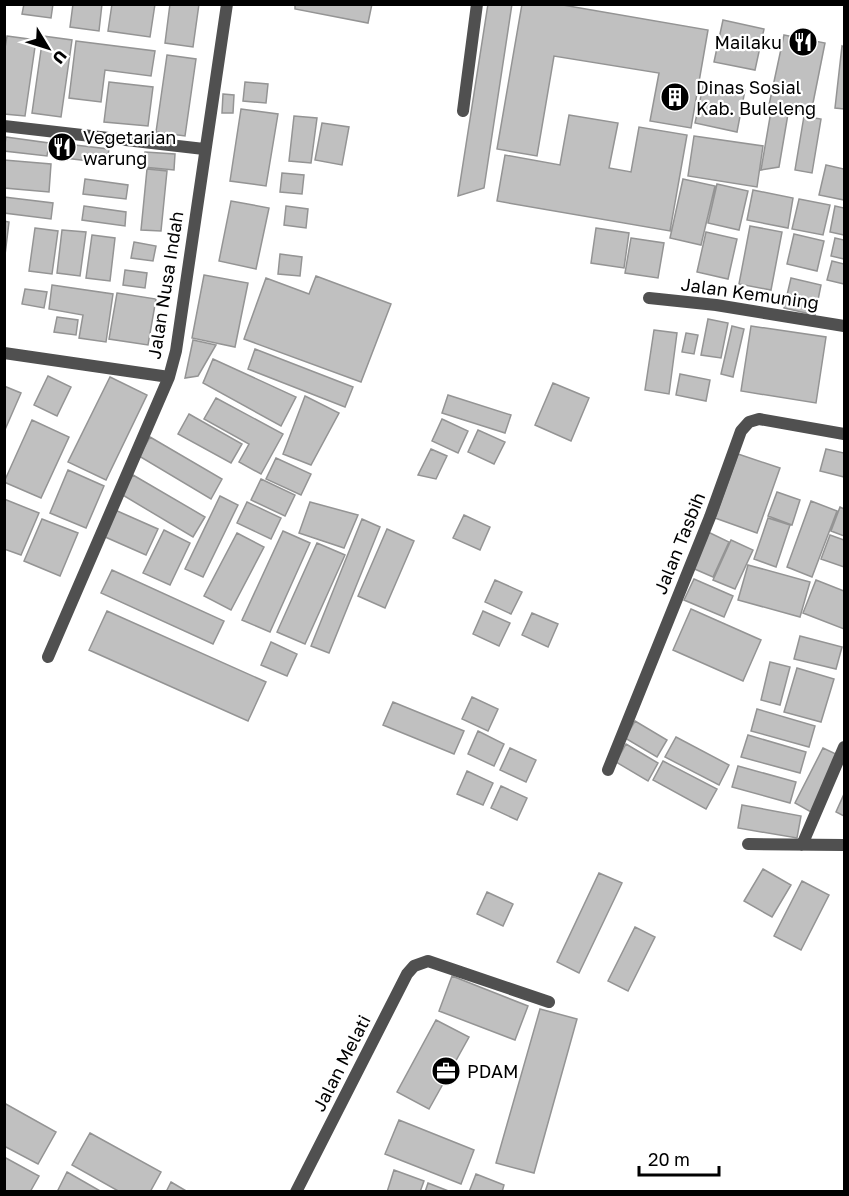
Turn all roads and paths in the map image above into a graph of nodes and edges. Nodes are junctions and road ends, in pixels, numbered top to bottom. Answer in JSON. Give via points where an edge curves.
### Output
{"nodes":[{"id":1,"x":227,"y":4,"type":"edge"},
{"id":2,"x":477,"y":4,"type":"edge"},
{"id":3,"x":463,"y":111,"type":"dead end"},
{"id":4,"x":4,"y":126,"type":"edge"},
{"id":5,"x":204,"y":149,"type":"junction"},
{"id":6,"x":649,"y":298,"type":"dead end"},
{"id":7,"x":844,"y":326,"type":"edge"},
{"id":8,"x":4,"y":353,"type":"edge"},
{"id":9,"x":169,"y":377,"type":"junction"},
{"id":10,"x":844,"y":434,"type":"edge"},
{"id":11,"x":48,"y":657,"type":"dead end"},
{"id":12,"x":844,"y":747,"type":"edge"},
{"id":13,"x":608,"y":770,"type":"dead end"},
{"id":14,"x":748,"y":844,"type":"dead end"},
{"id":15,"x":802,"y":845,"type":"junction"},
{"id":16,"x":844,"y":845,"type":"edge"},
{"id":17,"x":549,"y":1002,"type":"dead end"},
{"id":18,"x":296,"y":1191,"type":"edge"}],
"edges":[{"from":1,"to":5,"type":"street","name":"Jalan Nusa Indah"},
{"from":2,"to":3,"type":"street"},
{"from":4,"to":5,"type":"street"},
{"from":5,"to":9,"type":"street","name":"Jalan Nusa Indah"},
{"from":6,"to":7,"type":"street","name":"Jalan Kemuning"},
{"from":8,"to":9,"type":"street"},
{"from":9,"to":11,"type":"street","name":"Jalan Nusa Indah"},
{"from":10,"to":13,"type":"street","name":"Jalan Tasbih","via":[[759,419],[749,422],[741,431]]},
{"from":12,"to":15,"type":"street"},
{"from":14,"to":15,"type":"street"},
{"from":15,"to":16,"type":"street"},
{"from":17,"to":18,"type":"street","name":"Jalan Melati","via":[[428,961],[414,966],[406,974]]}]}
